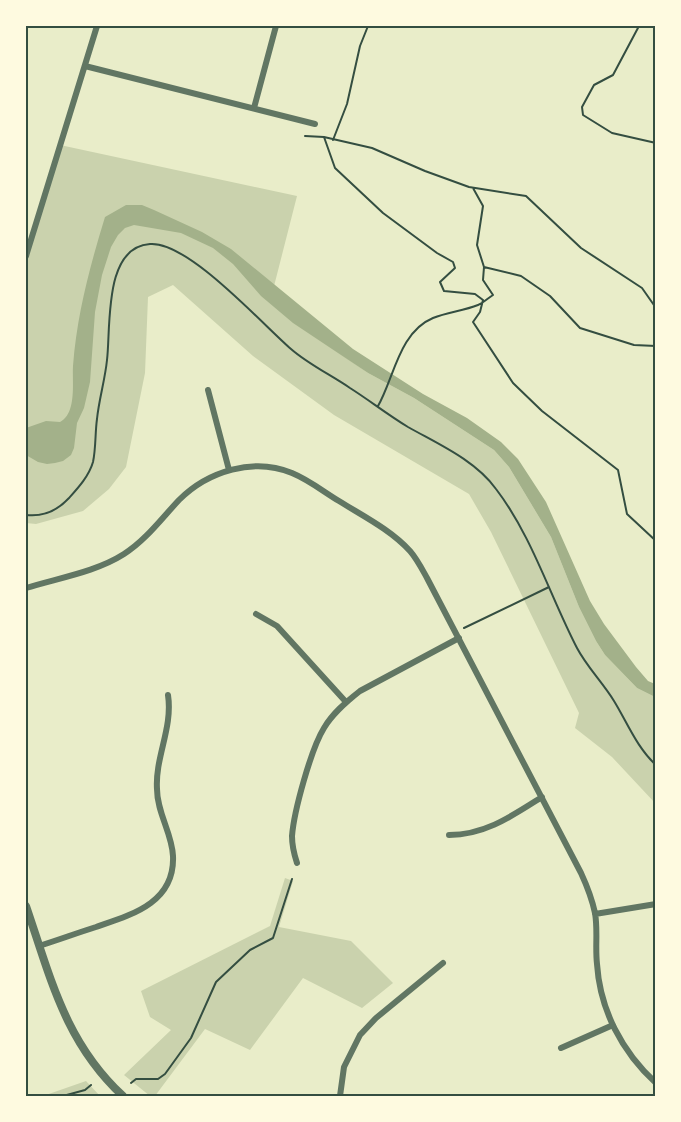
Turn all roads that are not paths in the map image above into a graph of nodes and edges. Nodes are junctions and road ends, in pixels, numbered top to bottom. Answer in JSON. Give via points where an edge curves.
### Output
{"nodes":[{"id":1,"x":97,"y":26,"type":"edge"},
{"id":2,"x":276,"y":26,"type":"edge"},
{"id":3,"x":85,"y":66,"type":"junction"},
{"id":4,"x":254,"y":108,"type":"junction"},
{"id":5,"x":315,"y":124,"type":"dead end"},
{"id":6,"x":26,"y":256,"type":"edge"},
{"id":7,"x":208,"y":390,"type":"dead end"},
{"id":8,"x":229,"y":470,"type":"junction"},
{"id":9,"x":26,"y":588,"type":"edge"},
{"id":10,"x":256,"y":614,"type":"dead end"},
{"id":11,"x":459,"y":638,"type":"junction"},
{"id":12,"x":168,"y":695,"type":"dead end"},
{"id":13,"x":346,"y":702,"type":"junction"},
{"id":14,"x":542,"y":797,"type":"junction"},
{"id":15,"x":449,"y":835,"type":"dead end"},
{"id":16,"x":297,"y":863,"type":"dead end"},
{"id":17,"x":656,"y":904,"type":"edge"},
{"id":18,"x":26,"y":906,"type":"edge"},
{"id":19,"x":595,"y":914,"type":"junction"},
{"id":20,"x":39,"y":946,"type":"junction"},
{"id":21,"x":443,"y":963,"type":"dead end"},
{"id":22,"x":612,"y":1025,"type":"junction"},
{"id":23,"x":561,"y":1048,"type":"dead end"},
{"id":24,"x":656,"y":1083,"type":"edge"},
{"id":25,"x":123,"y":1096,"type":"edge"},
{"id":26,"x":340,"y":1096,"type":"edge"}],
"edges":[{"from":1,"to":3,"type":"street"},
{"from":2,"to":4,"type":"street"},
{"from":3,"to":4,"type":"street"},
{"from":3,"to":6,"type":"street"},
{"from":4,"to":5,"type":"street"},
{"from":7,"to":8,"type":"street"},
{"from":8,"to":9,"type":"street","via":[[190,490],[144,539],[123,555]]},
{"from":8,"to":11,"type":"street","via":[[263,467],[290,472],[393,536],[418,563]]},
{"from":10,"to":13,"type":"street","via":[[277,626]]},
{"from":11,"to":13,"type":"street","via":[[370,684]]},
{"from":11,"to":14,"type":"street"},
{"from":12,"to":20,"type":"street","via":[[170,715],[156,786],[158,808],[172,851],[169,879],[158,897],[141,910]]},
{"from":13,"to":16,"type":"street","via":[[325,726],[314,750],[292,833]]},
{"from":14,"to":15,"type":"street","via":[[488,829]]},
{"from":14,"to":19,"type":"street","via":[[581,873]]},
{"from":17,"to":19,"type":"street"},
{"from":18,"to":20,"type":"street"},
{"from":19,"to":22,"type":"street","via":[[597,966]]},
{"from":20,"to":25,"type":"street","via":[[75,1038]]},
{"from":21,"to":26,"type":"street","via":[[360,1035],[344,1067]]},
{"from":22,"to":23,"type":"street"},
{"from":22,"to":24,"type":"street","via":[[637,1064]]}]}
